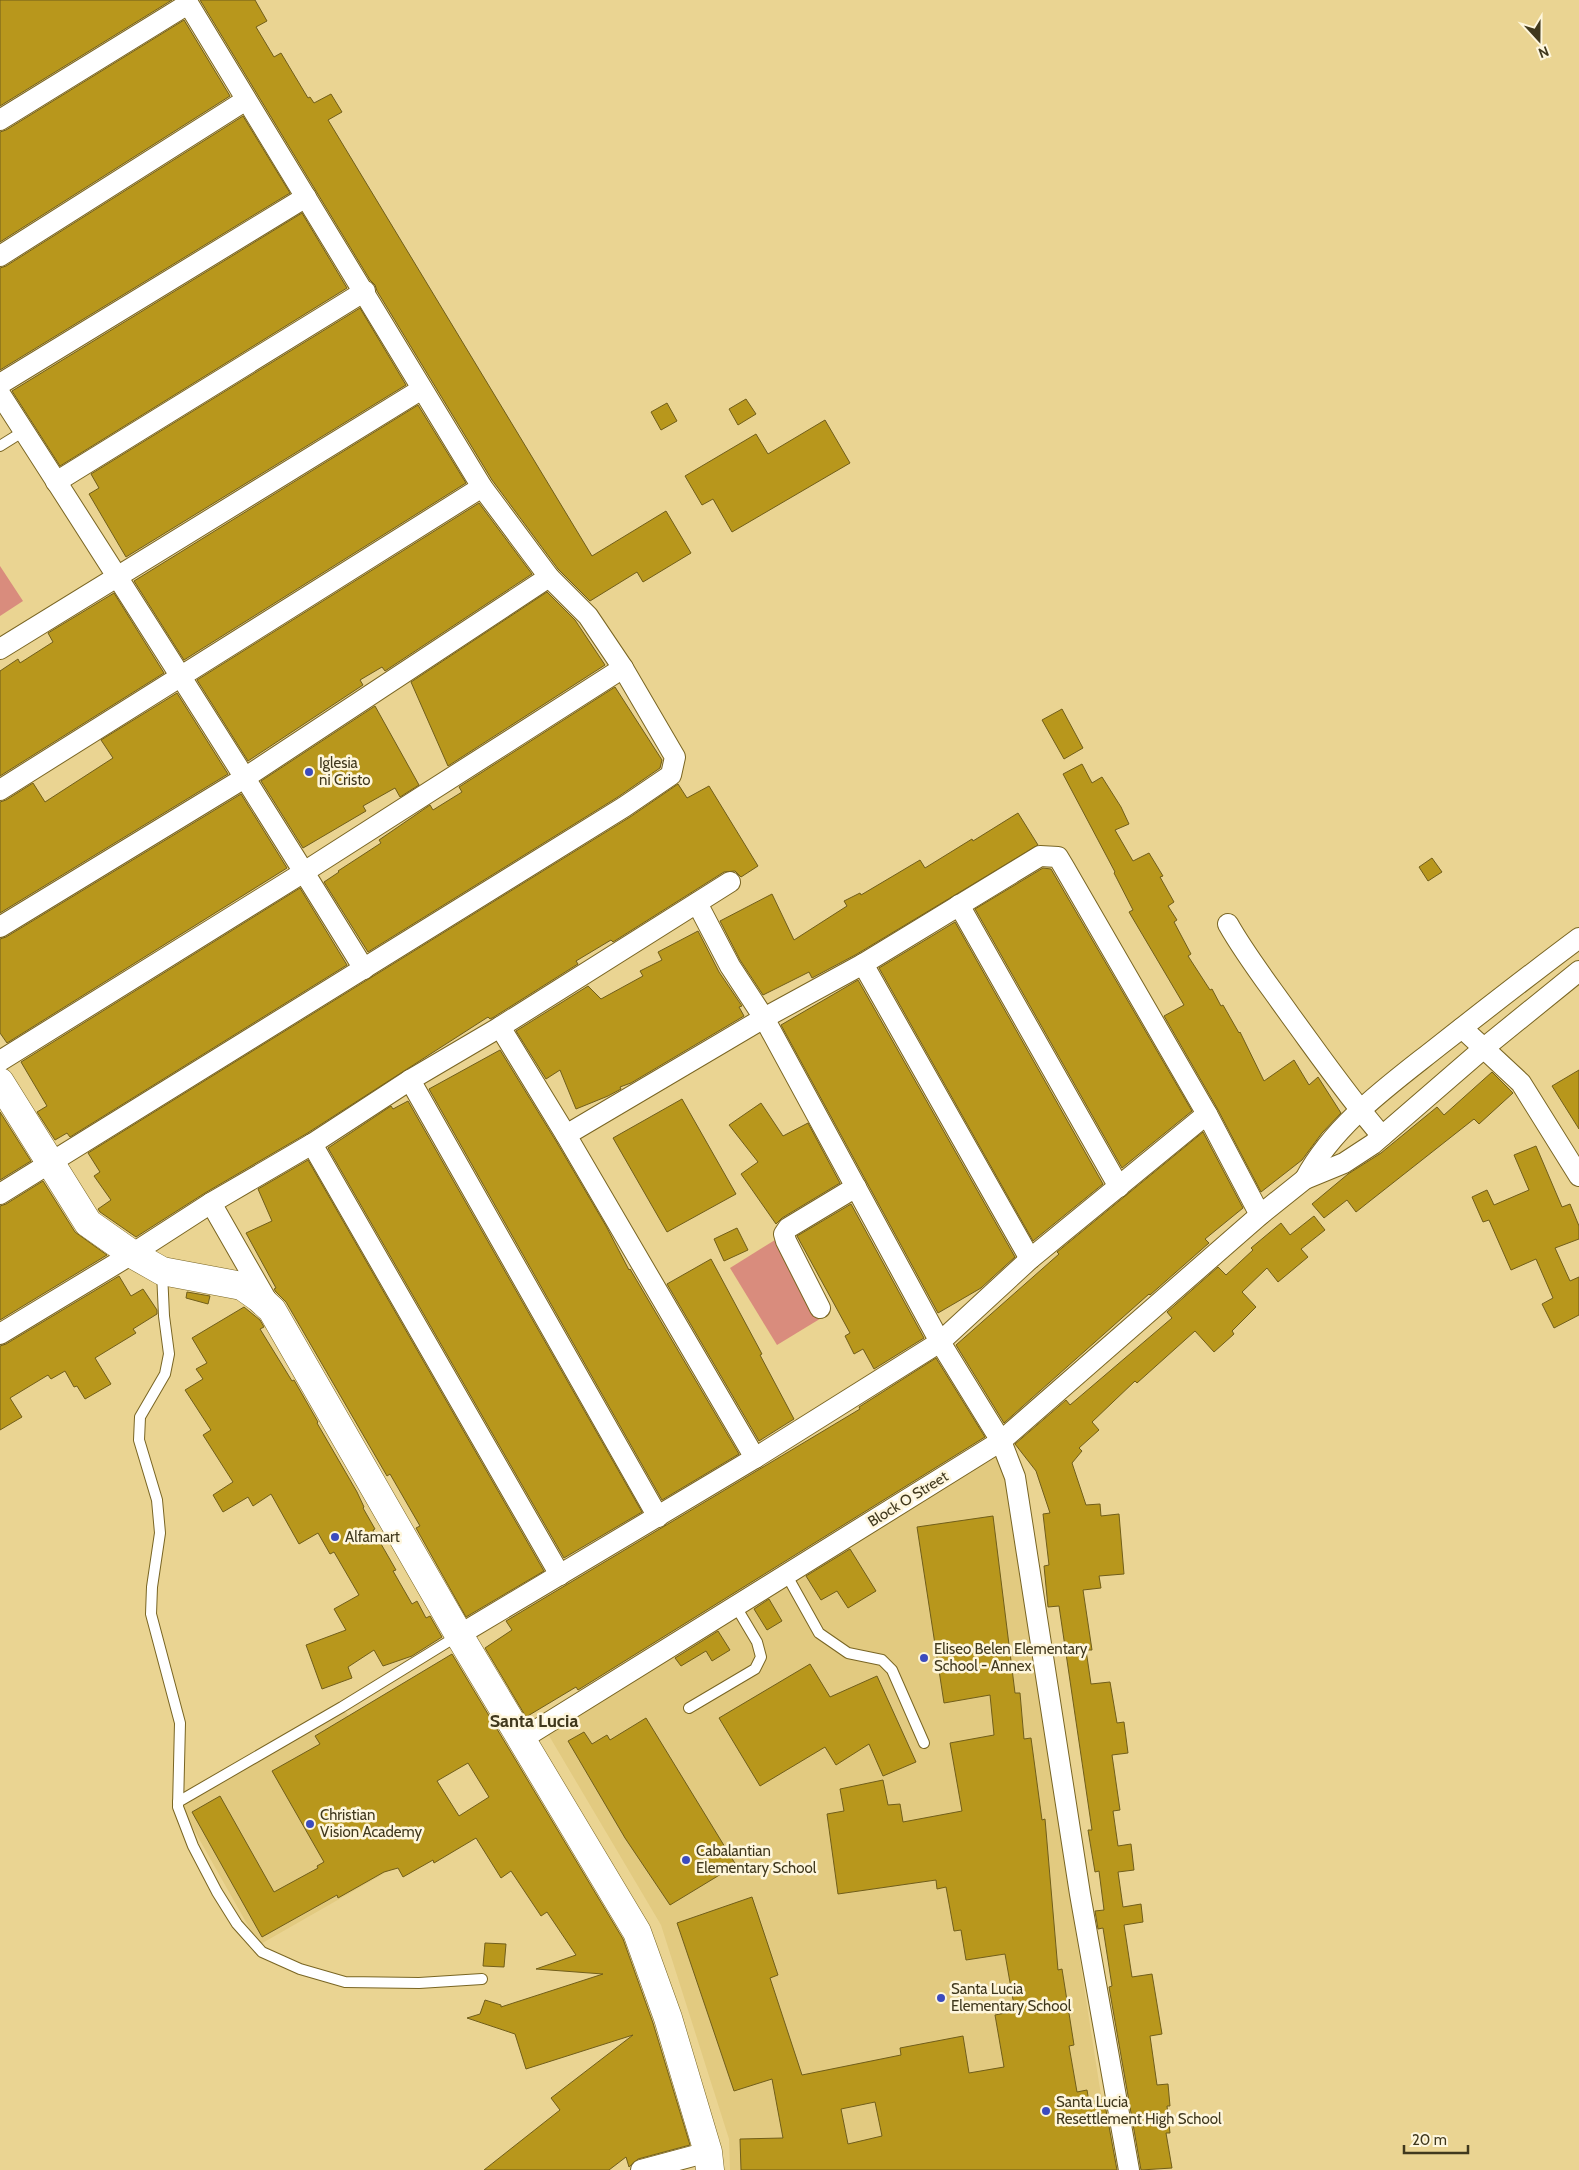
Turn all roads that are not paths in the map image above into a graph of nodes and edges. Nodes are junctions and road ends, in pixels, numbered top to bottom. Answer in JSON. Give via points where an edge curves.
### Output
{"nodes":[{"id":1,"x":187,"y":2,"type":"edge"},
{"id":2,"x":246,"y":100,"type":"junction"},
{"id":3,"x":0,"y":120,"type":"edge"},
{"id":4,"x":306,"y":197,"type":"junction"},
{"id":5,"x":0,"y":256,"type":"edge"},
{"id":6,"x":365,"y":291,"type":"junction"},
{"id":7,"x":0,"y":384,"type":"edge"},
{"id":8,"x":422,"y":389,"type":"junction"},
{"id":9,"x":0,"y":394,"type":"edge"},
{"id":10,"x":24,"y":431,"type":"junction"},
{"id":11,"x":0,"y":446,"type":"edge"},
{"id":12,"x":56,"y":482,"type":"junction"},
{"id":13,"x":482,"y":487,"type":"junction"},
{"id":14,"x":116,"y":577,"type":"junction"},
{"id":15,"x":549,"y":577,"type":"junction"},
{"id":16,"x":0,"y":648,"type":"edge"},
{"id":17,"x":623,"y":668,"type":"junction"},
{"id":18,"x":179,"y":676,"type":"junction"},
{"id":19,"x":246,"y":777,"type":"junction"},
{"id":20,"x":0,"y":790,"type":"edge"},
{"id":21,"x":304,"y":872,"type":"junction"},
{"id":22,"x":730,"y":882,"type":"dead end"},
{"id":23,"x":697,"y":903,"type":"junction"},
{"id":24,"x":959,"y":905,"type":"junction"},
{"id":25,"x":1228,"y":924,"type":"dead end"},
{"id":26,"x":0,"y":927,"type":"edge"},
{"id":27,"x":1579,"y":938,"type":"edge"},
{"id":28,"x":863,"y":964,"type":"junction"},
{"id":29,"x":364,"y":968,"type":"junction"},
{"id":30,"x":1579,"y":971,"type":"edge"},
{"id":31,"x":764,"y":1018,"type":"junction"},
{"id":32,"x":500,"y":1026,"type":"junction"},
{"id":33,"x":1462,"y":1028,"type":"junction"},
{"id":34,"x":1484,"y":1048,"type":"junction"},
{"id":35,"x":0,"y":1061,"type":"edge"},
{"id":36,"x":410,"y":1080,"type":"junction"},
{"id":37,"x":0,"y":1082,"type":"edge"},
{"id":38,"x":1361,"y":1111,"type":"junction"},
{"id":39,"x":1208,"y":1114,"type":"junction"},
{"id":40,"x":566,"y":1135,"type":"junction"},
{"id":41,"x":1382,"y":1136,"type":"junction"},
{"id":42,"x":312,"y":1144,"type":"junction"},
{"id":43,"x":51,"y":1162,"type":"junction"},
{"id":44,"x":1579,"y":1176,"type":"edge"},
{"id":45,"x":1305,"y":1179,"type":"junction"},
{"id":46,"x":856,"y":1187,"type":"junction"},
{"id":47,"x":1119,"y":1187,"type":"junction"},
{"id":48,"x":0,"y":1194,"type":"edge"},
{"id":49,"x":211,"y":1203,"type":"junction"},
{"id":50,"x":1260,"y":1215,"type":"junction"},
{"id":51,"x":132,"y":1254,"type":"junction"},
{"id":52,"x":1030,"y":1259,"type":"junction"},
{"id":53,"x":162,"y":1271,"type":"junction"},
{"id":54,"x":820,"y":1308,"type":"dead end"},
{"id":55,"x":272,"y":1310,"type":"junction"},
{"id":56,"x":0,"y":1334,"type":"edge"},
{"id":57,"x":940,"y":1342,"type":"junction"},
{"id":58,"x":1001,"y":1441,"type":"junction"},
{"id":59,"x":755,"y":1458,"type":"junction"},
{"id":60,"x":658,"y":1517,"type":"junction"},
{"id":61,"x":786,"y":1574,"type":"junction"},
{"id":62,"x":560,"y":1575,"type":"junction"},
{"id":63,"x":735,"y":1605,"type":"junction"},
{"id":64,"x":459,"y":1635,"type":"junction"},
{"id":65,"x":689,"y":1708,"type":"dead end"},
{"id":66,"x":522,"y":1739,"type":"junction"},
{"id":67,"x":924,"y":1743,"type":"dead end"},
{"id":68,"x":178,"y":1802,"type":"junction"},
{"id":69,"x":482,"y":1979,"type":"dead end"},
{"id":70,"x":709,"y":2161,"type":"edge"},
{"id":71,"x":640,"y":2170,"type":"edge"},
{"id":72,"x":1128,"y":2170,"type":"edge"}],
"edges":[{"from":1,"to":2,"type":"street"},
{"from":1,"to":3,"type":"street"},
{"from":2,"to":4,"type":"street"},
{"from":2,"to":5,"type":"street"},
{"from":4,"to":6,"type":"street"},
{"from":4,"to":7,"type":"street"},
{"from":6,"to":8,"type":"street"},
{"from":6,"to":12,"type":"street"},
{"from":8,"to":13,"type":"street"},
{"from":8,"to":14,"type":"street"},
{"from":9,"to":10,"type":"street"},
{"from":10,"to":11,"type":"lane"},
{"from":10,"to":12,"type":"street"},
{"from":12,"to":14,"type":"street"},
{"from":13,"to":15,"type":"street"},
{"from":13,"to":18,"type":"street"},
{"from":14,"to":16,"type":"street"},
{"from":14,"to":18,"type":"street"},
{"from":15,"to":17,"type":"street","via":[[588,616]]},
{"from":15,"to":19,"type":"street"},
{"from":17,"to":21,"type":"street"},
{"from":17,"to":29,"type":"street","via":[[675,757],[671,775]]},
{"from":18,"to":19,"type":"street"},
{"from":18,"to":20,"type":"street"},
{"from":19,"to":21,"type":"street"},
{"from":19,"to":26,"type":"street"},
{"from":21,"to":29,"type":"street"},
{"from":21,"to":35,"type":"street"},
{"from":22,"to":23,"type":"street"},
{"from":23,"to":31,"type":"street","via":[[730,966]]},
{"from":23,"to":32,"type":"street"},
{"from":24,"to":28,"type":"street"},
{"from":24,"to":39,"type":"street","via":[[1040,856],[1058,857]]},
{"from":24,"to":47,"type":"street"},
{"from":25,"to":38,"type":"street","via":[[1254,965]]},
{"from":27,"to":33,"type":"street"},
{"from":28,"to":31,"type":"street"},
{"from":28,"to":52,"type":"street"},
{"from":29,"to":43,"type":"street"},
{"from":30,"to":34,"type":"street"},
{"from":31,"to":40,"type":"street"},
{"from":31,"to":46,"type":"street"},
{"from":32,"to":36,"type":"street"},
{"from":32,"to":40,"type":"street"},
{"from":33,"to":34,"type":"street"},
{"from":33,"to":38,"type":"street"},
{"from":34,"to":41,"type":"street"},
{"from":34,"to":44,"type":"street","via":[[1521,1083]]},
{"from":36,"to":42,"type":"street"},
{"from":36,"to":60,"type":"street"},
{"from":37,"to":43,"type":"street"},
{"from":38,"to":41,"type":"street"},
{"from":38,"to":45,"type":"street","via":[[1333,1138]]},
{"from":39,"to":47,"type":"street"},
{"from":39,"to":50,"type":"street"},
{"from":40,"to":59,"type":"street"},
{"from":41,"to":45,"type":"street","via":[[1344,1162]]},
{"from":42,"to":49,"type":"street"},
{"from":42,"to":62,"type":"street"},
{"from":43,"to":48,"type":"street"},
{"from":43,"to":51,"type":"street","via":[[88,1223]]},
{"from":45,"to":50,"type":"street","name":"Block O Street"},
{"from":46,"to":54,"type":"street","via":[[788,1228],[784,1234]]},
{"from":46,"to":57,"type":"street"},
{"from":47,"to":52,"type":"street"},
{"from":49,"to":51,"type":"street"},
{"from":49,"to":55,"type":"street"},
{"from":50,"to":58,"type":"street","name":"Block O Street"},
{"from":51,"to":53,"type":"street"},
{"from":51,"to":56,"type":"street"},
{"from":52,"to":57,"type":"street"},
{"from":53,"to":55,"type":"street","via":[[242,1286]]},
{"from":53,"to":68,"type":"lane","via":[[169,1354],[165,1374],[140,1417],[139,1440],[157,1500],[160,1533],[151,1614],[180,1723]]},
{"from":55,"to":64,"type":"street"},
{"from":57,"to":58,"type":"street"},
{"from":57,"to":59,"type":"street"},
{"from":58,"to":61,"type":"street","name":"Block O Street"},
{"from":58,"to":72,"type":"street","via":[[1015,1477],[1080,1894]]},
{"from":59,"to":60,"type":"street"},
{"from":60,"to":62,"type":"street"},
{"from":61,"to":63,"type":"street","name":"Block O Street"},
{"from":61,"to":67,"type":"lane","via":[[819,1633],[848,1653],[882,1660],[892,1670]]},
{"from":62,"to":64,"type":"street"},
{"from":63,"to":65,"type":"lane","via":[[757,1642],[761,1658],[754,1669]]},
{"from":63,"to":66,"type":"street","name":"Block O Street"},
{"from":64,"to":66,"type":"street"},
{"from":64,"to":68,"type":"lane"},
{"from":66,"to":70,"type":"street","via":[[637,1932],[668,2018]]},
{"from":68,"to":69,"type":"lane","via":[[192,1846],[217,1892],[237,1924],[262,1952],[300,1969],[345,1982],[419,1983]]},
{"from":70,"to":71,"type":"street"}]}
